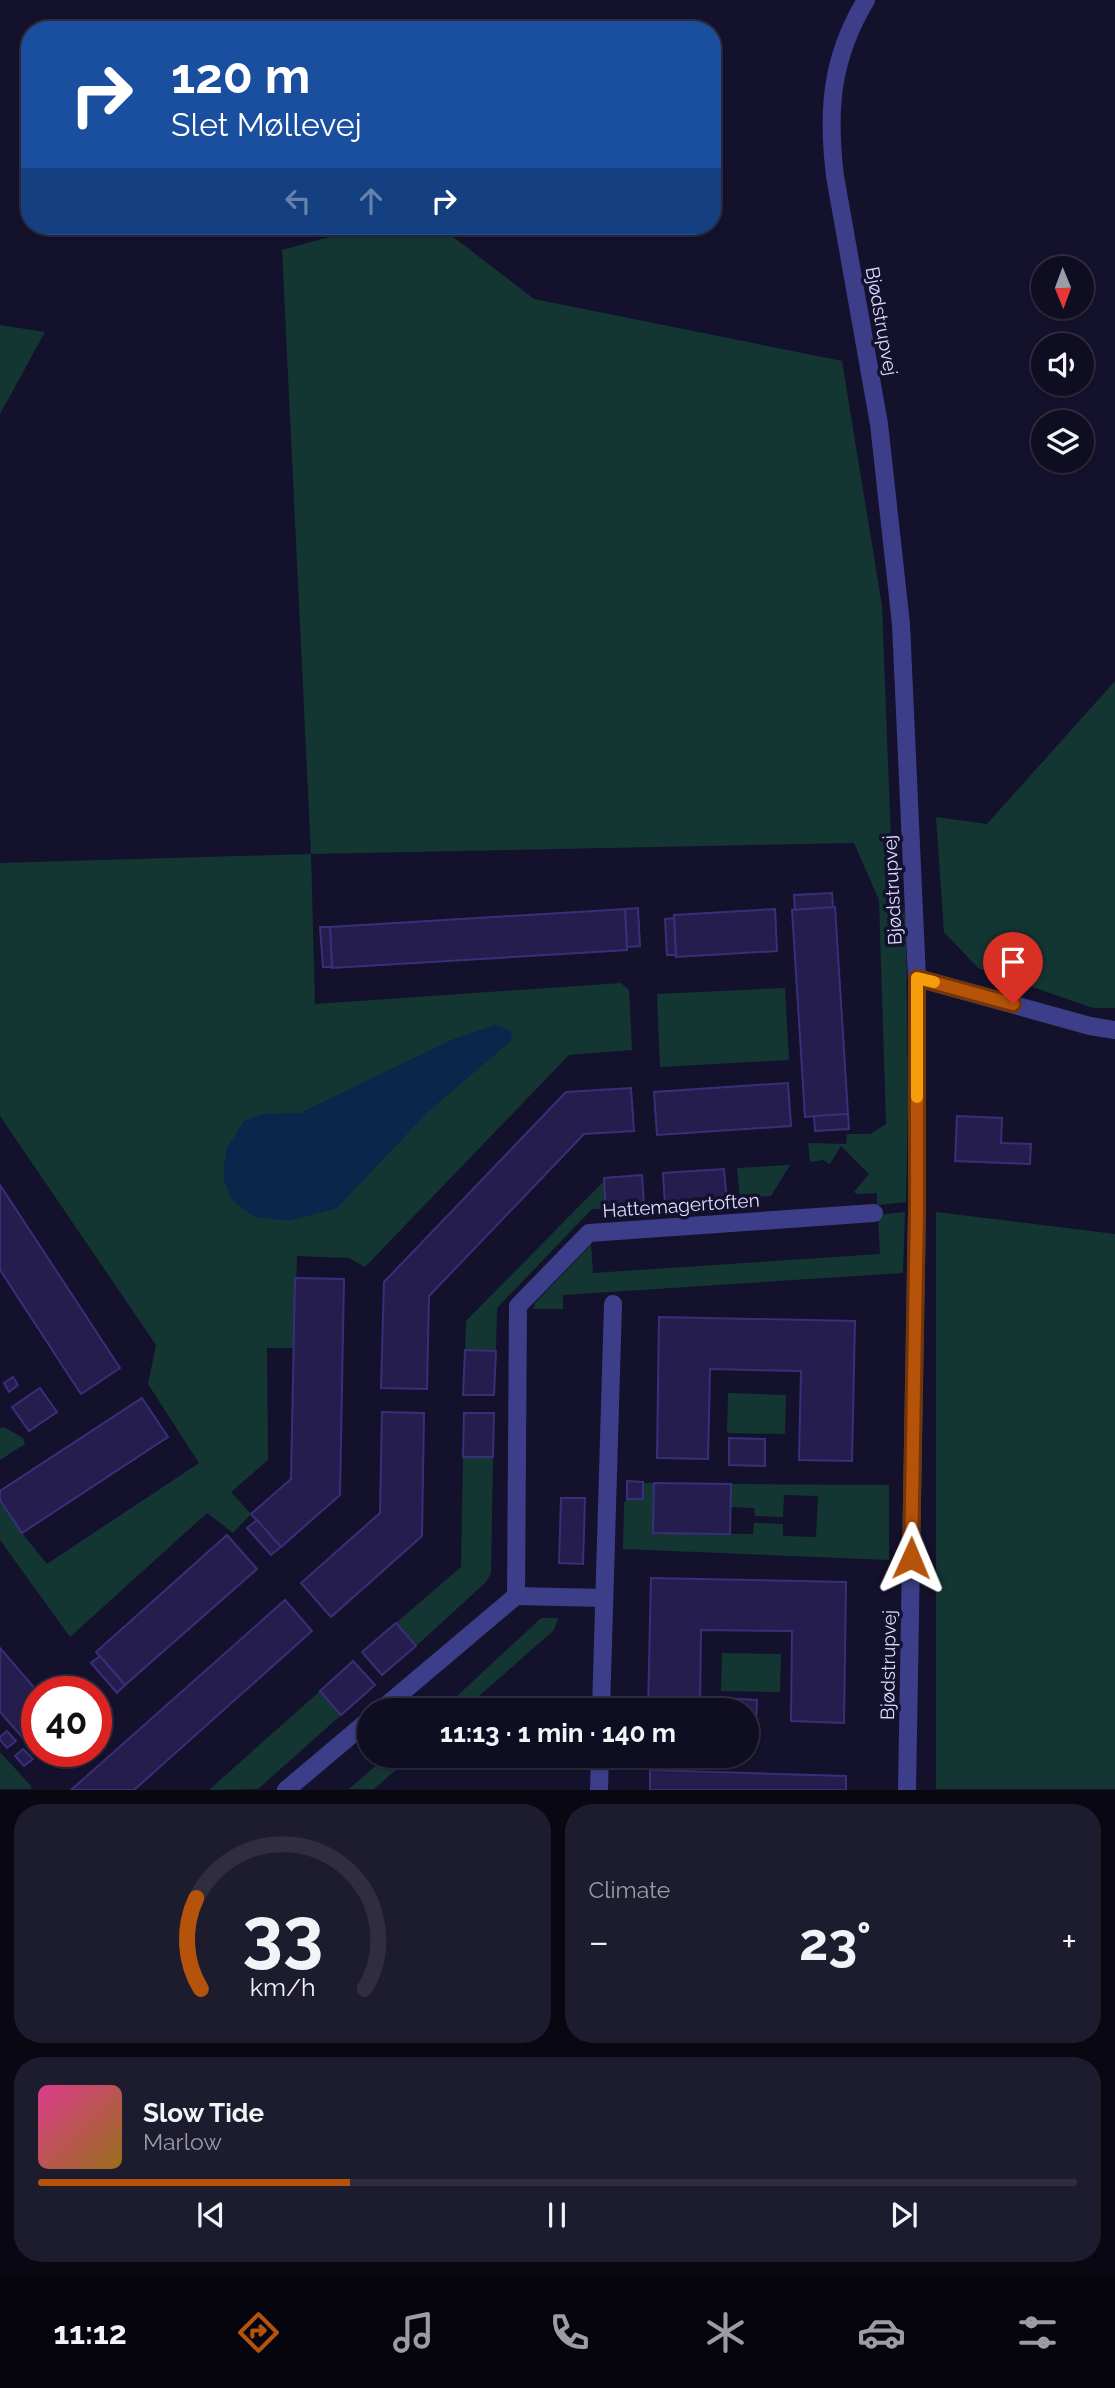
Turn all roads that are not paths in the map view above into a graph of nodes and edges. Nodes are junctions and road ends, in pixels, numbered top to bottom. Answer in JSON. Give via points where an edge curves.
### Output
{"nodes":[{"id":1,"x":866,"y":0,"type":"edge"},
{"id":2,"x":917,"y":978,"type":"junction"},
{"id":3,"x":1115,"y":1030,"type":"edge"},
{"id":4,"x":874,"y":1213,"type":"dead end"},
{"id":5,"x":613,"y":1304,"type":"dead end"},
{"id":6,"x":516,"y":1596,"type":"junction"},
{"id":7,"x":604,"y":1598,"type":"junction"},
{"id":8,"x":395,"y":1698,"type":"edge"},
{"id":9,"x":601,"y":1698,"type":"edge"},
{"id":10,"x":357,"y":1730,"type":"edge"},
{"id":11,"x":600,"y":1768,"type":"edge"},
{"id":12,"x":286,"y":1790,"type":"edge"},
{"id":13,"x":599,"y":1790,"type":"edge"},
{"id":14,"x":907,"y":1790,"type":"edge"}],
"edges":[{"from":1,"to":2,"type":"street","name":"Bjødstrupvej","via":[[852,22],[839,63],[831,101],[831,141],[879,424],[901,624]]},
{"from":2,"to":3,"type":"street"},
{"from":2,"to":14,"type":"street","name":"Bjødstrupvej"},
{"from":4,"to":6,"type":"street","name":"Hattemagertoften","via":[[589,1233],[518,1306]]},
{"from":5,"to":7,"type":"street"},
{"from":6,"to":7,"type":"street"},
{"from":6,"to":8,"type":"street"},
{"from":7,"to":9,"type":"street"},
{"from":10,"to":12,"type":"street"},
{"from":11,"to":13,"type":"street"}]}
